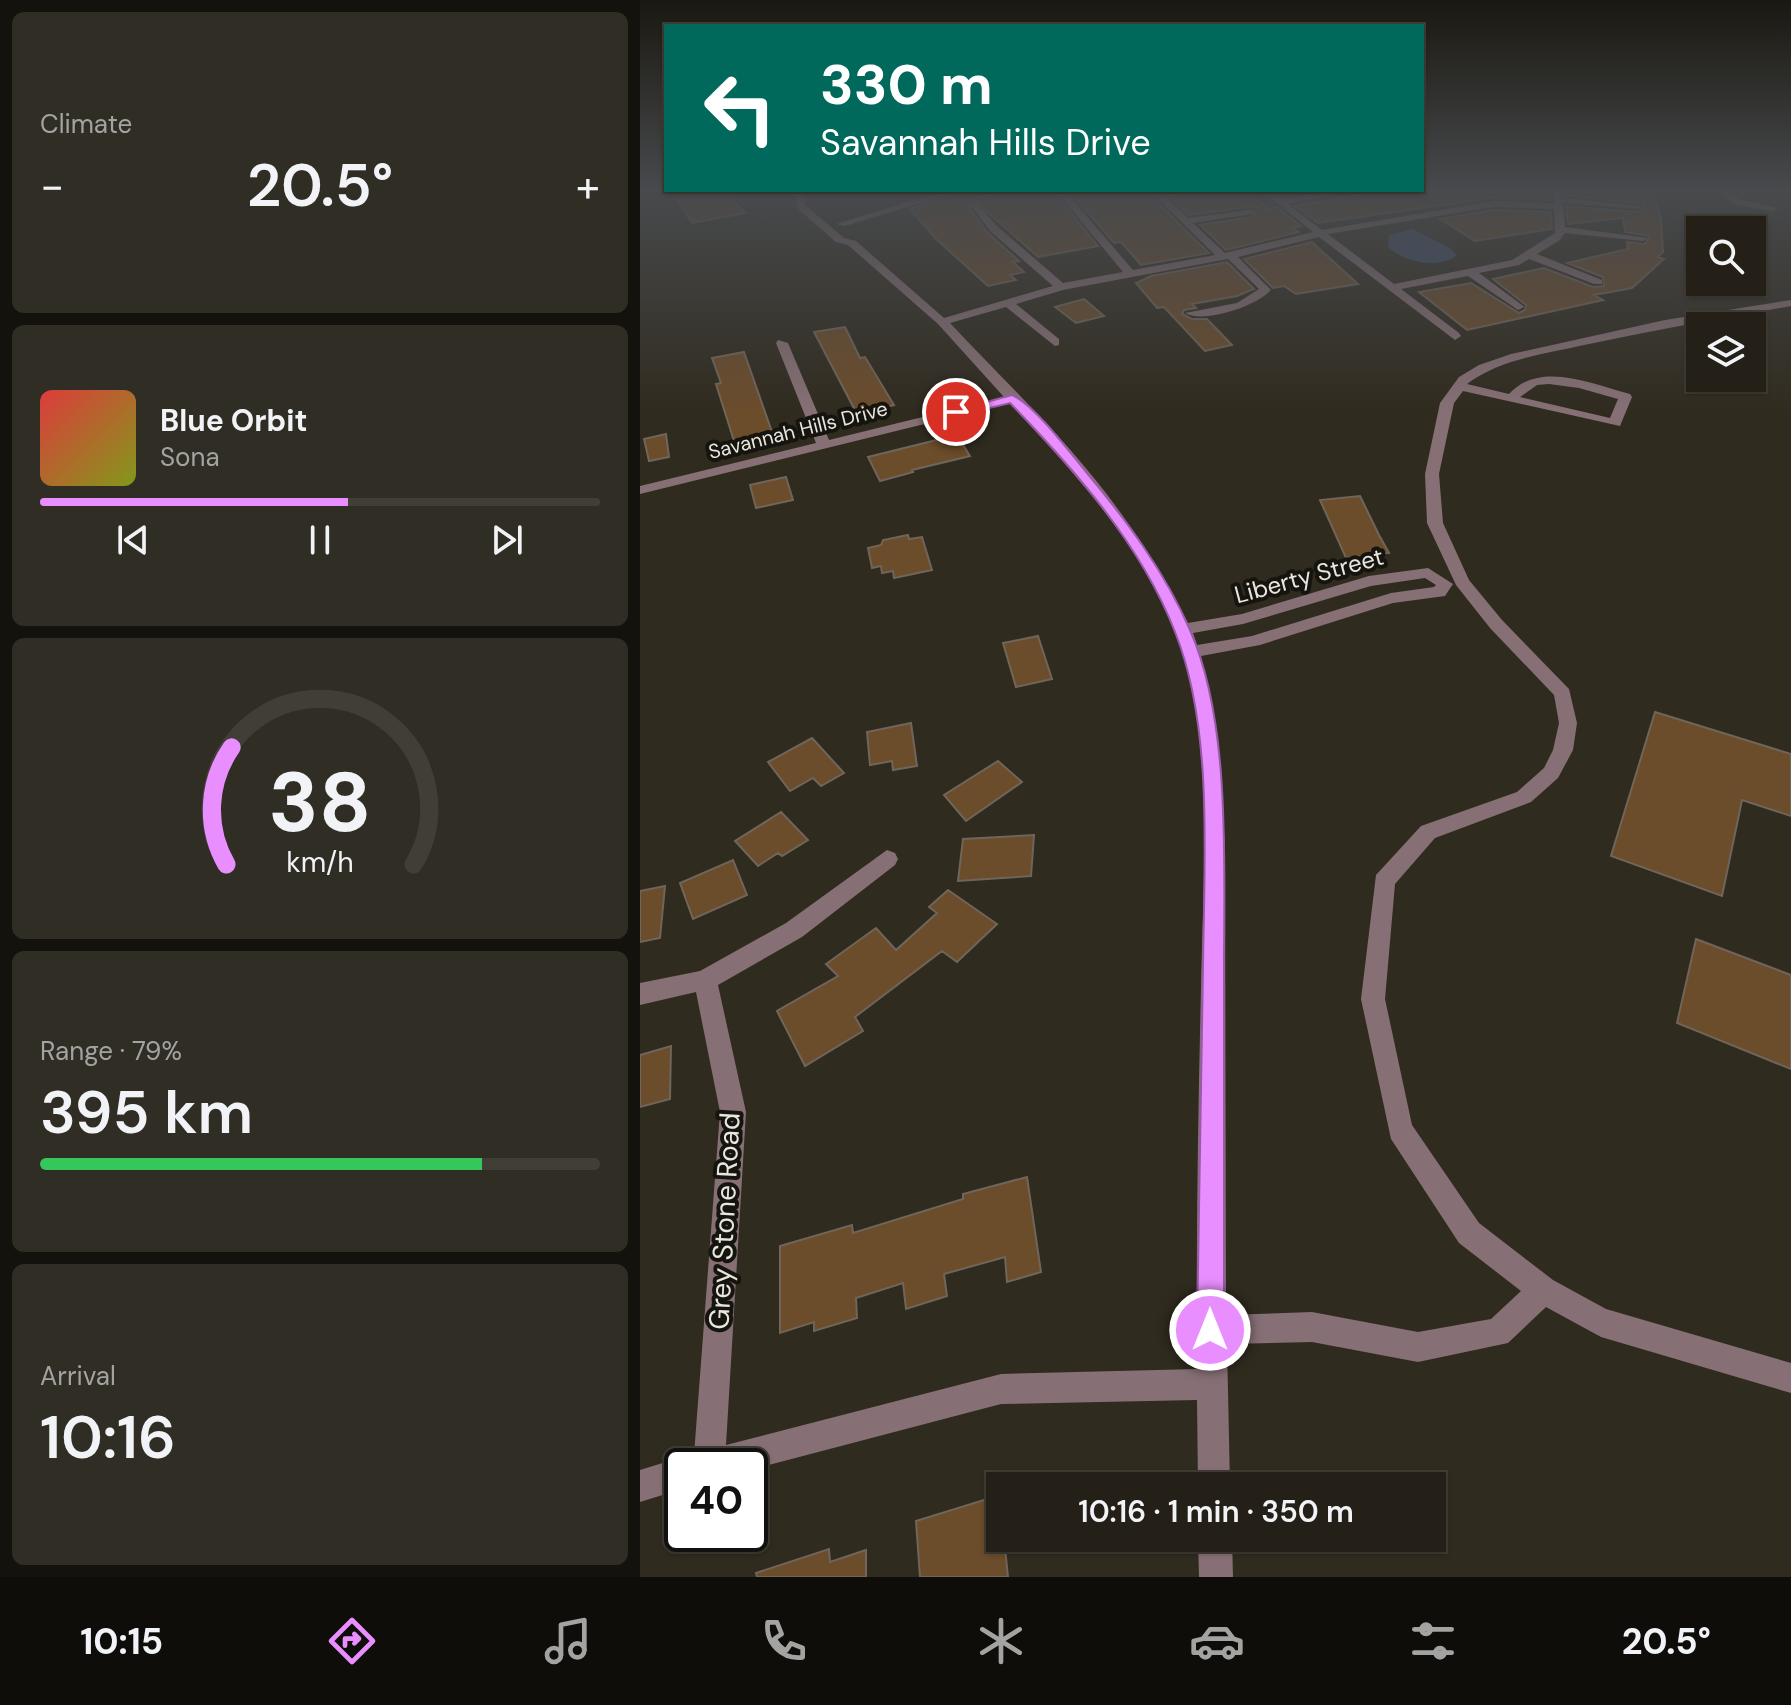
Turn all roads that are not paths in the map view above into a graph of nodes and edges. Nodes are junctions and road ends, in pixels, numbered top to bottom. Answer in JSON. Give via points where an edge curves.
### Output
{"nodes":[{"id":1,"x":878,"y":266,"type":"edge"},
{"id":2,"x":1036,"y":266,"type":"edge"},
{"id":3,"x":1123,"y":266,"type":"edge"},
{"id":4,"x":1175,"y":266,"type":"edge"},
{"id":5,"x":1239,"y":266,"type":"edge"},
{"id":6,"x":1365,"y":266,"type":"edge"},
{"id":7,"x":1504,"y":266,"type":"edge"},
{"id":8,"x":1556,"y":266,"type":"edge"},
{"id":9,"x":1471,"y":273,"type":"junction"},
{"id":10,"x":1130,"y":274,"type":"junction"},
{"id":11,"x":1598,"y":282,"type":"dead end"},
{"id":12,"x":1061,"y":287,"type":"junction"},
{"id":13,"x":1393,"y":287,"type":"junction"},
{"id":14,"x":1007,"y":302,"type":"junction"},
{"id":15,"x":1791,"y":303,"type":"edge"},
{"id":16,"x":1518,"y":307,"type":"dead end"},
{"id":17,"x":1191,"y":313,"type":"dead end"},
{"id":18,"x":942,"y":322,"type":"junction"},
{"id":19,"x":1455,"y":336,"type":"dead end"},
{"id":20,"x":1055,"y":342,"type":"dead end"},
{"id":21,"x":782,"y":343,"type":"dead end"},
{"id":22,"x":1459,"y":386,"type":"junction"},
{"id":23,"x":1512,"y":398,"type":"junction"},
{"id":24,"x":1012,"y":399,"type":"junction"},
{"id":25,"x":824,"y":445,"type":"junction"},
{"id":26,"x":640,"y":490,"type":"edge"},
{"id":27,"x":1453,"y":582,"type":"junction"},
{"id":28,"x":1332,"y":591,"type":"junction"},
{"id":29,"x":1346,"y":612,"type":"junction"},
{"id":30,"x":1186,"y":640,"type":"junction"},
{"id":31,"x":887,"y":859,"type":"dead end"},
{"id":32,"x":705,"y":980,"type":"junction"},
{"id":33,"x":640,"y":994,"type":"edge"},
{"id":34,"x":1543,"y":1290,"type":"junction"},
{"id":35,"x":1210,"y":1330,"type":"junction"},
{"id":36,"x":1791,"y":1378,"type":"edge"},
{"id":37,"x":1211,"y":1384,"type":"junction"},
{"id":38,"x":700,"y":1448,"type":"edge"},
{"id":39,"x":768,"y":1450,"type":"edge"},
{"id":40,"x":1214,"y":1472,"type":"edge"},
{"id":41,"x":664,"y":1479,"type":"edge"},
{"id":42,"x":640,"y":1486,"type":"edge"},
{"id":43,"x":1215,"y":1552,"type":"edge"},
{"id":44,"x":1216,"y":1577,"type":"edge"}],
"edges":[{"from":1,"to":18,"type":"street"},
{"from":2,"to":12,"type":"street"},
{"from":3,"to":10,"type":"street"},
{"from":4,"to":10,"type":"street"},
{"from":5,"to":17,"type":"street","via":[[1262,285],[1262,294],[1246,303]]},
{"from":6,"to":13,"type":"street"},
{"from":7,"to":9,"type":"street"},
{"from":8,"to":11,"type":"street"},
{"from":9,"to":13,"type":"street"},
{"from":9,"to":16,"type":"street"},
{"from":10,"to":12,"type":"street"},
{"from":12,"to":14,"type":"street"},
{"from":13,"to":19,"type":"street"},
{"from":14,"to":18,"type":"street"},
{"from":14,"to":20,"type":"street"},
{"from":15,"to":22,"type":"street","via":[[1515,357],[1483,368]]},
{"from":18,"to":24,"type":"street"},
{"from":21,"to":25,"type":"street"},
{"from":22,"to":23,"type":"street"},
{"from":22,"to":27,"type":"street","via":[[1447,403],[1432,474],[1435,523]]},
{"from":23,"to":23,"type":"street","via":[[1615,423],[1625,397],[1548,379],[1526,383]]},
{"from":24,"to":25,"type":"street","name":"Savannah Hills Drive"},
{"from":24,"to":30,"type":"street","via":[[1120,522],[1154,574]]},
{"from":25,"to":26,"type":"street","name":"Savannah Hills Drive"},
{"from":27,"to":28,"type":"street","name":"Liberty Street","via":[[1428,573]]},
{"from":27,"to":29,"type":"street","name":"Liberty Street","via":[[1439,592],[1391,598]]},
{"from":27,"to":34,"type":"street","via":[[1563,693],[1568,723],[1563,750],[1551,773],[1524,797],[1428,832],[1384,881],[1373,999],[1400,1130],[1469,1233]]},
{"from":28,"to":29,"type":"street"},
{"from":28,"to":30,"type":"street","name":"Liberty Street"},
{"from":29,"to":30,"type":"street","name":"Liberty Street","via":[[1254,641]]},
{"from":30,"to":35,"type":"street","via":[[1208,736],[1214,831]]},
{"from":31,"to":32,"type":"street","via":[[794,930]]},
{"from":32,"to":33,"type":"street"},
{"from":32,"to":38,"type":"street","name":"Grey Stone Road","via":[[733,1112]]},
{"from":34,"to":35,"type":"street","via":[[1498,1333],[1418,1347],[1312,1327]]},
{"from":34,"to":36,"type":"street","via":[[1601,1322]]},
{"from":35,"to":37,"type":"street"},
{"from":37,"to":39,"type":"street","via":[[1001,1389]]},
{"from":37,"to":40,"type":"street"},
{"from":41,"to":42,"type":"street"},
{"from":43,"to":44,"type":"street"}]}
